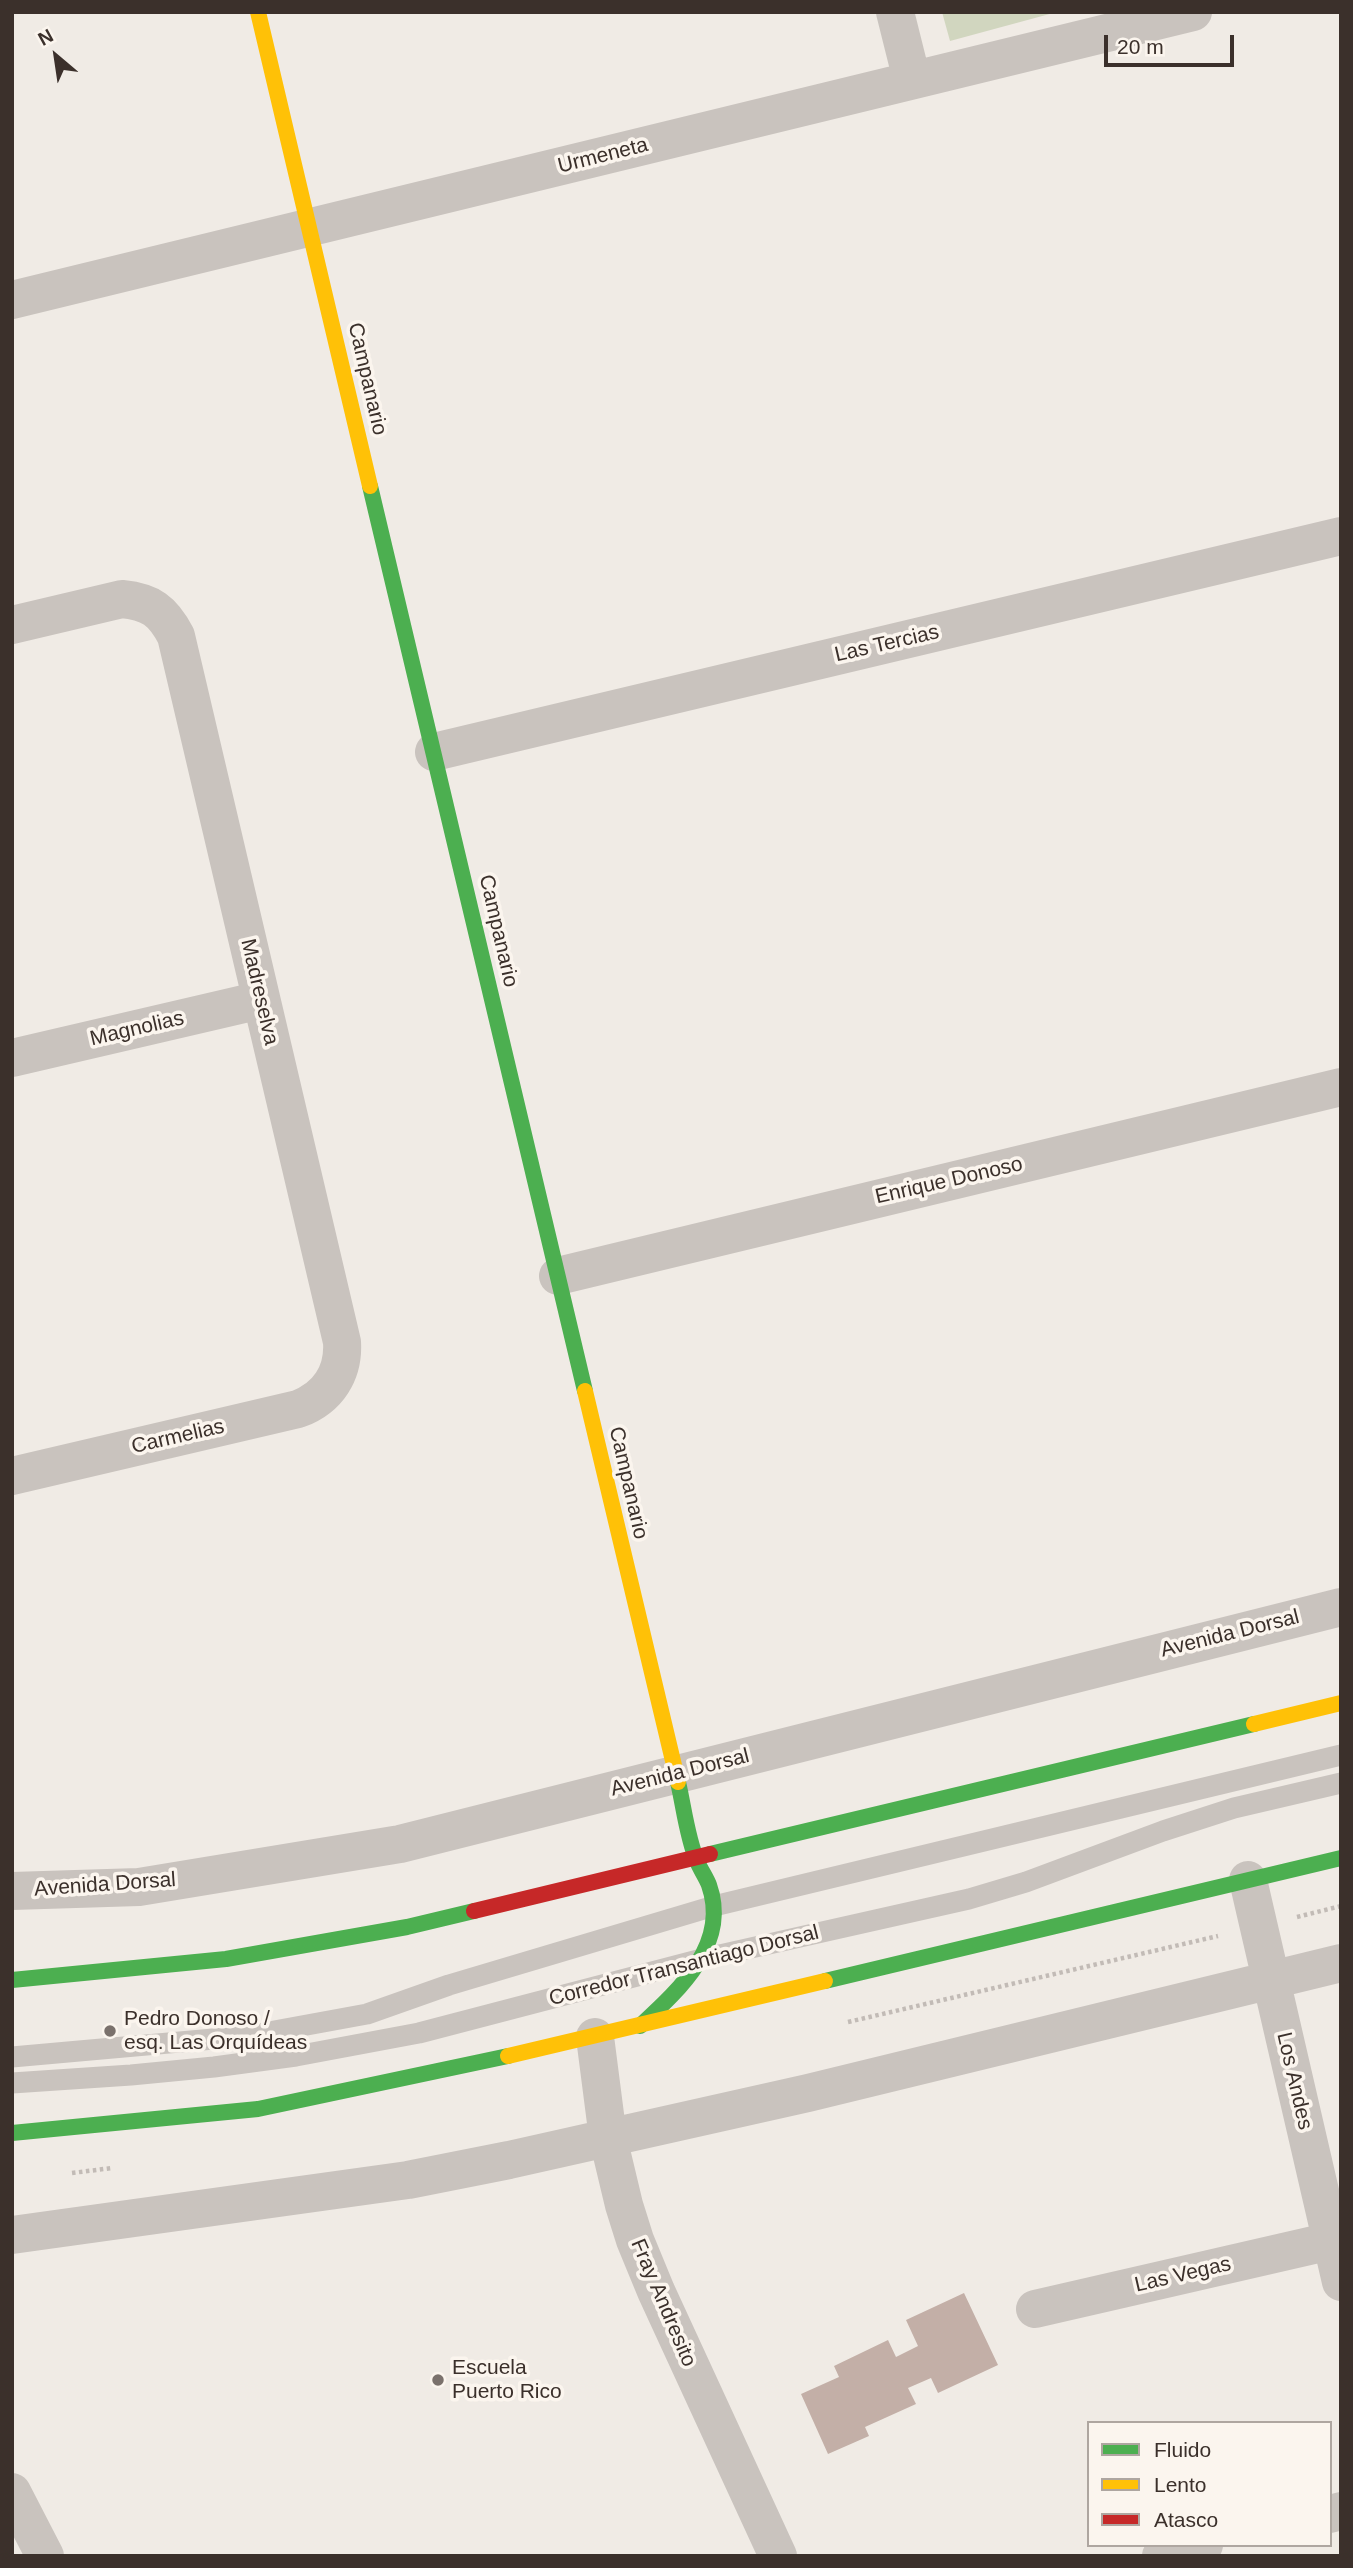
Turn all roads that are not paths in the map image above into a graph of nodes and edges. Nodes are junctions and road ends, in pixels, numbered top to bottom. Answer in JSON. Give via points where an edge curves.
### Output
{"nodes":[{"id":1,"x":258,"y":12,"type":"edge"},
{"id":2,"x":895,"y":12,"type":"edge"},
{"id":3,"x":1178,"y":14,"type":"edge"},
{"id":4,"x":912,"y":80,"type":"junction"},
{"id":5,"x":309,"y":228,"type":"junction"},
{"id":6,"x":12,"y":300,"type":"edge"},
{"id":7,"x":1341,"y":536,"type":"edge"},
{"id":8,"x":12,"y":625,"type":"edge"},
{"id":9,"x":434,"y":752,"type":"junction"},
{"id":10,"x":261,"y":1000,"type":"junction"},
{"id":11,"x":12,"y":1058,"type":"edge"},
{"id":12,"x":1341,"y":1087,"type":"edge"},
{"id":13,"x":558,"y":1276,"type":"junction"},
{"id":14,"x":334,"y":1382,"type":"joint"},
{"id":15,"x":12,"y":1476,"type":"edge"},
{"id":16,"x":1341,"y":1607,"type":"edge"},
{"id":17,"x":1341,"y":1703,"type":"edge"},
{"id":18,"x":1341,"y":1755,"type":"edge"},
{"id":19,"x":676,"y":1774,"type":"junction"},
{"id":20,"x":1341,"y":1783,"type":"edge"},
{"id":21,"x":1341,"y":1858,"type":"edge"},
{"id":22,"x":696,"y":1860,"type":"junction"},
{"id":23,"x":1248,"y":1880,"type":"junction"},
{"id":24,"x":12,"y":1891,"type":"edge"},
{"id":25,"x":714,"y":1906,"type":"junction"},
{"id":26,"x":702,"y":1959,"type":"junction"},
{"id":27,"x":1341,"y":1963,"type":"edge"},
{"id":28,"x":12,"y":1979,"type":"edge"},
{"id":29,"x":1271,"y":1980,"type":"junction"},
{"id":30,"x":640,"y":2026,"type":"junction"},
{"id":31,"x":595,"y":2037,"type":"junction"},
{"id":32,"x":12,"y":2057,"type":"edge"},
{"id":33,"x":12,"y":2083,"type":"edge"},
{"id":34,"x":12,"y":2133,"type":"edge"},
{"id":35,"x":608,"y":2138,"type":"junction"},
{"id":36,"x":12,"y":2235,"type":"edge"},
{"id":37,"x":1331,"y":2241,"type":"junction"},
{"id":38,"x":1341,"y":2281,"type":"edge"},
{"id":39,"x":1035,"y":2309,"type":"dead end"},
{"id":40,"x":12,"y":2492,"type":"edge"},
{"id":41,"x":1195,"y":2547,"type":"edge"},
{"id":42,"x":45,"y":2556,"type":"edge"},
{"id":43,"x":778,"y":2556,"type":"edge"},
{"id":44,"x":1161,"y":2556,"type":"edge"}],
"edges":[{"from":1,"to":5,"type":"main road","name":"Campanario"},
{"from":2,"to":4,"type":"street"},
{"from":3,"to":4,"type":"street","name":"Urmeneta"},
{"from":4,"to":5,"type":"street","name":"Urmeneta"},
{"from":5,"to":6,"type":"street","name":"Urmeneta"},
{"from":5,"to":9,"type":"main road","name":"Campanario"},
{"from":7,"to":9,"type":"street","name":"Las Tercias"},
{"from":8,"to":10,"type":"street","name":"Madreselva","via":[[122,599],[139,601],[167,620],[176,636]]},
{"from":9,"to":13,"type":"main road","name":"Campanario"},
{"from":10,"to":11,"type":"street","name":"Magnolias"},
{"from":10,"to":14,"type":"street","name":"Madreselva","via":[[342,1342],[343,1357]]},
{"from":12,"to":13,"type":"street","name":"Enrique Donoso"},
{"from":13,"to":19,"type":"main road","name":"Campanario"},
{"from":14,"to":15,"type":"street","name":"Carmelias","via":[[313,1404],[299,1409]]},
{"from":16,"to":19,"type":"street","name":"Avenida Dorsal"},
{"from":17,"to":22,"type":"main road"},
{"from":18,"to":25,"type":"lane","name":"Corredor Transantiago Dorsal"},
{"from":19,"to":22,"type":"main road","name":"Campanario"},
{"from":19,"to":24,"type":"street","name":"Avenida Dorsal","via":[[400,1844],[139,1887]]},
{"from":20,"to":26,"type":"lane","name":"Corredor Transantiago Dorsal","via":[[1234,1808],[969,1899]]},
{"from":21,"to":23,"type":"main road"},
{"from":22,"to":25,"type":"main road","name":"Campanario"},
{"from":22,"to":28,"type":"main road","via":[[317,1944],[122,1971]]},
{"from":23,"to":29,"type":"street","name":"Los Andes"},
{"from":23,"to":30,"type":"main road"},
{"from":25,"to":26,"type":"main road","via":[[715,1926]]},
{"from":25,"to":32,"type":"lane","name":"Corredor Transantiago Dorsal","via":[[367,2014],[247,2036]]},
{"from":26,"to":30,"type":"main road","via":[[691,1978]]},
{"from":26,"to":33,"type":"lane","name":"Corredor Transantiago Dorsal","via":[[419,2033],[296,2056],[131,2076]]},
{"from":27,"to":29,"type":"street"},
{"from":29,"to":35,"type":"street"},
{"from":29,"to":37,"type":"street","name":"Los Andes"},
{"from":30,"to":31,"type":"main road"},
{"from":31,"to":34,"type":"main road","via":[[258,2109]]},
{"from":31,"to":35,"type":"street","name":"Fray Andresito"},
{"from":35,"to":36,"type":"street","via":[[408,2180]]},
{"from":35,"to":43,"type":"street","name":"Fray Andresito","via":[[624,2205],[656,2291]]},
{"from":37,"to":38,"type":"street","name":"Los Andes"},
{"from":37,"to":39,"type":"street","name":"Las Vegas"},
{"from":40,"to":42,"type":"street"},
{"from":41,"to":44,"type":"street"}]}
